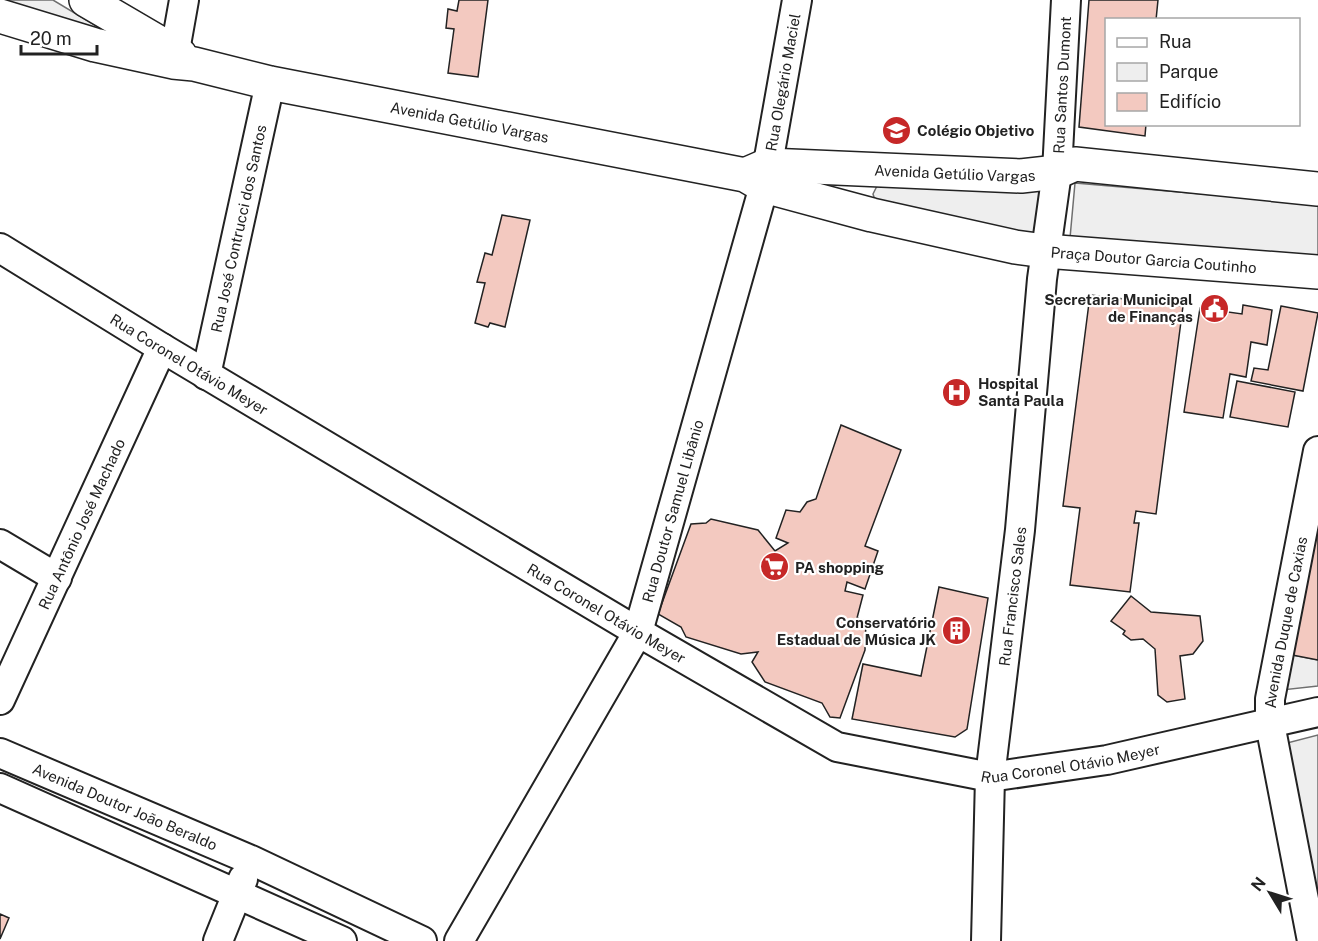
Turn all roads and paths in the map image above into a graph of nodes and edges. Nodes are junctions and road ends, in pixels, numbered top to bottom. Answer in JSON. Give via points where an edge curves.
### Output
{"nodes":[{"id":1,"x":86,"y":0,"type":"edge"},
{"id":2,"x":184,"y":0,"type":"edge"},
{"id":3,"x":797,"y":0,"type":"edge"},
{"id":4,"x":1066,"y":0,"type":"edge"},
{"id":5,"x":0,"y":16,"type":"edge"},
{"id":6,"x":181,"y":59,"type":"junction"},
{"id":7,"x":270,"y":83,"type":"junction"},
{"id":8,"x":878,"y":170,"type":"junction"},
{"id":9,"x":1057,"y":172,"type":"junction"},
{"id":10,"x":759,"y":175,"type":"junction"},
{"id":11,"x":1318,"y":189,"type":"edge"},
{"id":12,"x":872,"y":215,"type":"junction"},
{"id":13,"x":0,"y":248,"type":"edge"},
{"id":14,"x":1045,"y":251,"type":"junction"},
{"id":15,"x":1318,"y":272,"type":"edge"},
{"id":16,"x":162,"y":348,"type":"junction"},
{"id":17,"x":207,"y":375,"type":"junction"},
{"id":18,"x":1318,"y":451,"type":"edge"},
{"id":19,"x":0,"y":544,"type":"edge"},
{"id":20,"x":57,"y":578,"type":"junction"},
{"id":21,"x":638,"y":632,"type":"junction"},
{"id":22,"x":0,"y":700,"type":"edge"},
{"id":23,"x":1318,"y":712,"type":"edge"},
{"id":24,"x":1270,"y":724,"type":"junction"},
{"id":25,"x":0,"y":753,"type":"edge"},
{"id":26,"x":990,"y":777,"type":"junction"},
{"id":27,"x":0,"y":788,"type":"edge"},
{"id":28,"x":251,"y":860,"type":"junction"},
{"id":29,"x":236,"y":895,"type":"junction"},
{"id":30,"x":218,"y":941,"type":"edge"},
{"id":31,"x":342,"y":941,"type":"edge"},
{"id":32,"x":422,"y":941,"type":"edge"},
{"id":33,"x":459,"y":941,"type":"edge"},
{"id":34,"x":986,"y":941,"type":"edge"},
{"id":35,"x":1312,"y":941,"type":"edge"}],
"edges":[{"from":1,"to":6,"type":"main road"},
{"from":2,"to":6,"type":"street"},
{"from":3,"to":10,"type":"street","name":"Rua Olegário Maciel"},
{"from":4,"to":9,"type":"street","name":"Rua Santos Dumont"},
{"from":5,"to":6,"type":"main road","name":"Avenida Getúlio Vargas","via":[[62,36]]},
{"from":6,"to":7,"type":"main road","name":"Avenida Getúlio Vargas"},
{"from":7,"to":10,"type":"main road","name":"Avenida Getúlio Vargas"},
{"from":7,"to":17,"type":"street","name":"Rua José Contrucci dos Santos"},
{"from":8,"to":9,"type":"main road","name":"Avenida Getúlio Vargas","via":[[1022,176]]},
{"from":8,"to":10,"type":"main road","name":"Avenida Getúlio Vargas"},
{"from":8,"to":12,"type":"main road","via":[[866,184]]},
{"from":9,"to":11,"type":"main road","via":[[1075,164]]},
{"from":9,"to":14,"type":"street","name":"Praça Doutor Garcia Coutinho"},
{"from":10,"to":12,"type":"main road","name":"Avenida Getúlio Vargas"},
{"from":10,"to":21,"type":"street","name":"Rua Doutor Samuel Libânio"},
{"from":12,"to":14,"type":"main road","name":"Avenida Getúlio Vargas"},
{"from":13,"to":16,"type":"street","name":"Rua Coronel Otávio Meyer"},
{"from":14,"to":15,"type":"main road","name":"Praça Doutor Garcia Coutinho"},
{"from":14,"to":26,"type":"street","name":"Rua Francisco Sales","via":[[1020,530]]},
{"from":16,"to":17,"type":"street","name":"Rua Coronel Otávio Meyer"},
{"from":16,"to":20,"type":"street","name":"Rua Antônio José Machado"},
{"from":17,"to":21,"type":"street","name":"Rua Coronel Otávio Meyer"},
{"from":18,"to":24,"type":"street","name":"Avenida Duque de Caxias","via":[[1270,699]]},
{"from":19,"to":20,"type":"street"},
{"from":20,"to":22,"type":"street","name":"Rua Antônio José Machado"},
{"from":21,"to":26,"type":"street","name":"Rua Coronel Otávio Meyer","via":[[837,747]]},
{"from":21,"to":33,"type":"street","name":"Rua Doutor Samuel Libânio"},
{"from":23,"to":24,"type":"street","name":"Avenida Duque de Caxias"},
{"from":24,"to":26,"type":"street","name":"Rua Coronel Otávio Meyer","via":[[1107,760]]},
{"from":24,"to":35,"type":"street","name":"Avenida Duque de Caxias"},
{"from":25,"to":28,"type":"street","name":"Avenida Doutor João Beraldo"},
{"from":26,"to":34,"type":"street","name":"Rua Francisco Sales"},
{"from":27,"to":29,"type":"street"},
{"from":28,"to":29,"type":"street"},
{"from":28,"to":32,"type":"street","name":"Avenida Doutor João Beraldo"},
{"from":29,"to":30,"type":"street"},
{"from":29,"to":31,"type":"street"}]}
